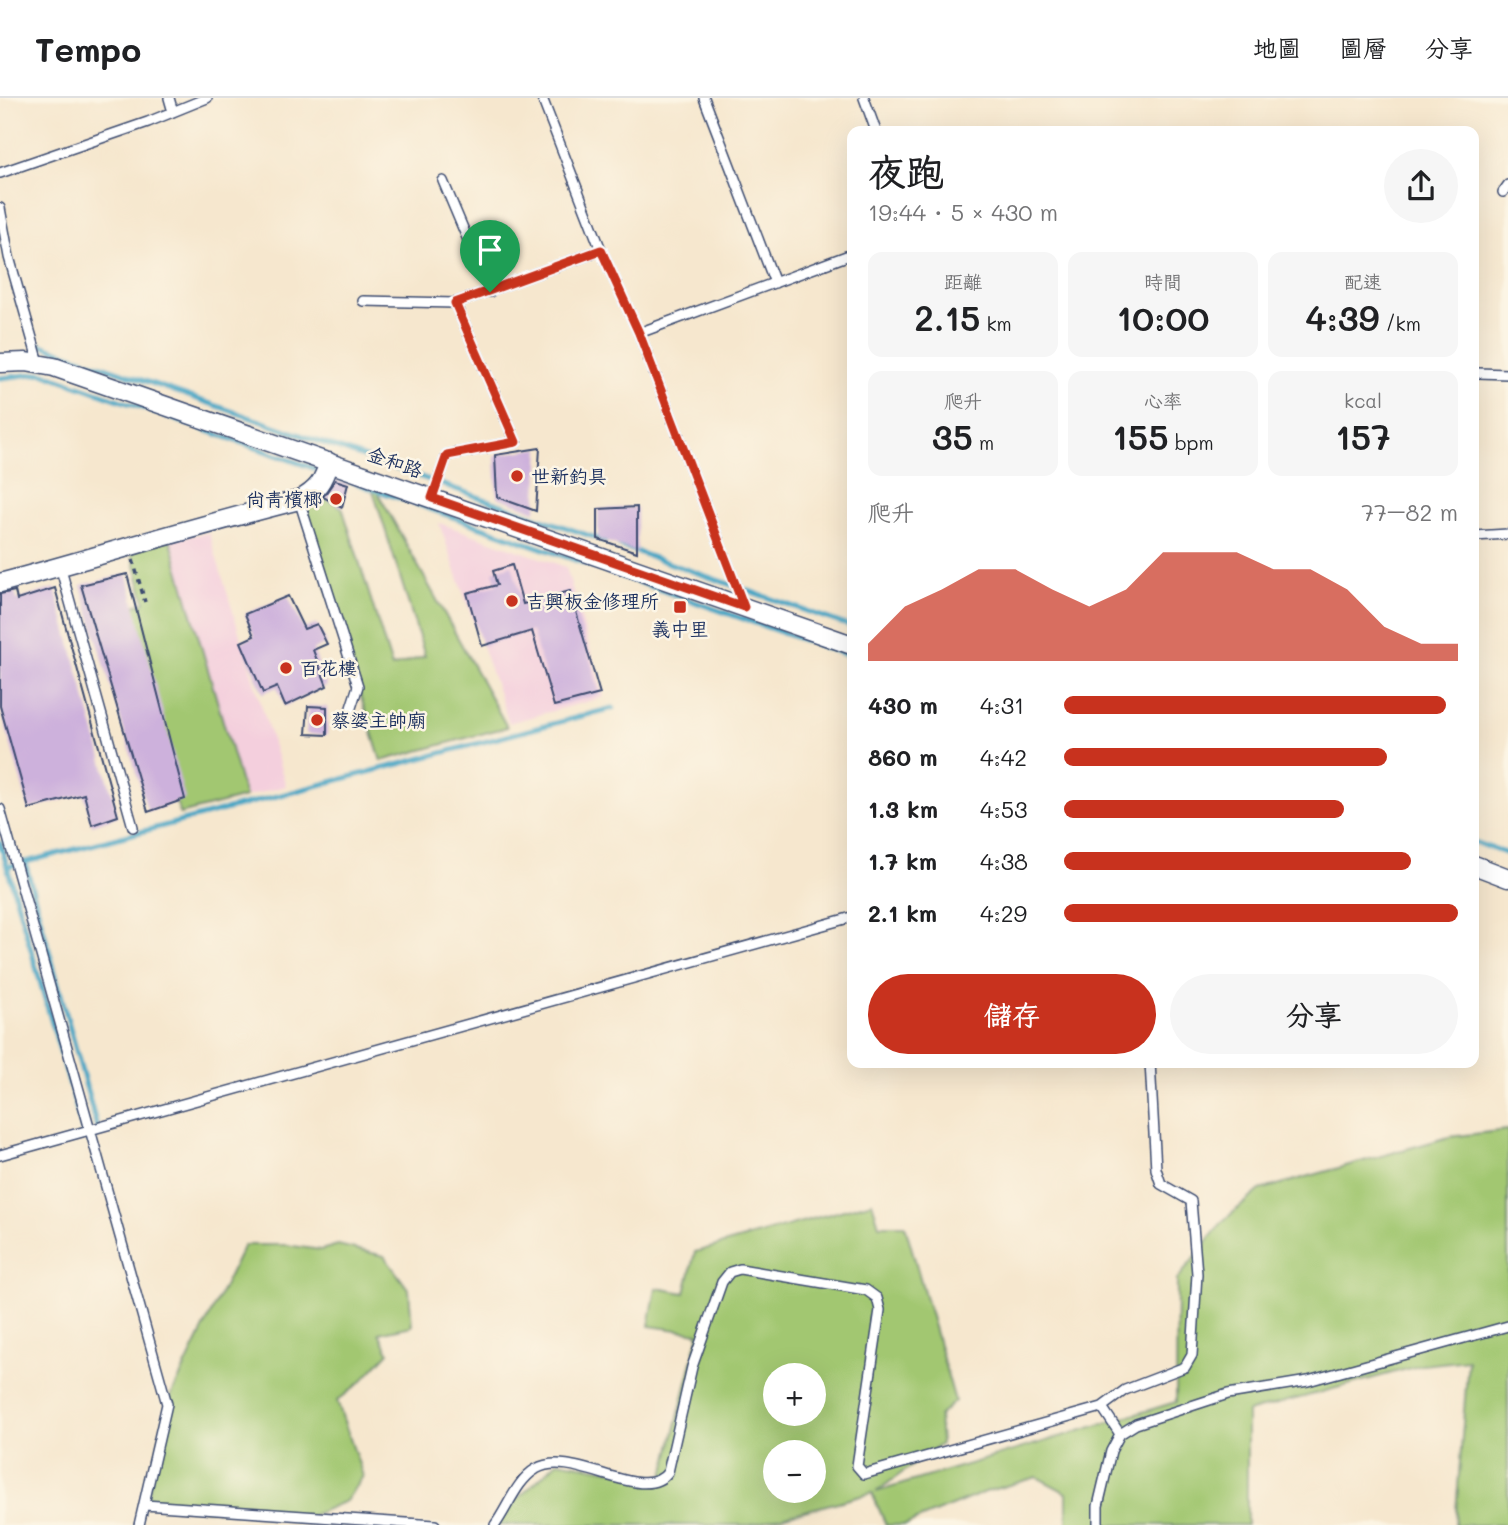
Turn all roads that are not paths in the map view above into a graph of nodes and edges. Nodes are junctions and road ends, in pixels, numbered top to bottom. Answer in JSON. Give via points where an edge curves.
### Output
{"nodes":[{"id":1,"x":169,"y":98,"type":"edge"},
{"id":2,"x":207,"y":98,"type":"edge"},
{"id":3,"x":542,"y":98,"type":"edge"},
{"id":4,"x":704,"y":98,"type":"edge"},
{"id":5,"x":864,"y":98,"type":"edge"},
{"id":6,"x":173,"y":112,"type":"junction"},
{"id":7,"x":874,"y":126,"type":"edge"},
{"id":8,"x":0,"y":173,"type":"edge"},
{"id":9,"x":443,"y":181,"type":"dead end"},
{"id":10,"x":0,"y":208,"type":"edge"},
{"id":11,"x":601,"y":250,"type":"junction"},
{"id":12,"x":847,"y":256,"type":"edge"},
{"id":13,"x":775,"y":283,"type":"junction"},
{"id":14,"x":490,"y":292,"type":"junction"},
{"id":15,"x":363,"y":301,"type":"dead end"},
{"id":16,"x":455,"y":303,"type":"junction"},
{"id":17,"x":639,"y":333,"type":"junction"},
{"id":18,"x":0,"y":363,"type":"edge"},
{"id":19,"x":39,"y":363,"type":"junction"},
{"id":20,"x":1479,"y":373,"type":"edge"},
{"id":21,"x":1508,"y":374,"type":"edge"},
{"id":22,"x":329,"y":462,"type":"junction"},
{"id":23,"x":432,"y":498,"type":"junction"},
{"id":24,"x":299,"y":500,"type":"junction"},
{"id":25,"x":1508,"y":534,"type":"edge"},
{"id":26,"x":1479,"y":536,"type":"edge"},
{"id":27,"x":55,"y":568,"type":"junction"},
{"id":28,"x":0,"y":583,"type":"edge"},
{"id":29,"x":744,"y":607,"type":"junction"},
{"id":30,"x":847,"y":643,"type":"edge"},
{"id":31,"x":347,"y":720,"type":"dead end"},
{"id":32,"x":0,"y":809,"type":"edge"},
{"id":33,"x":133,"y":827,"type":"dead end"},
{"id":34,"x":1479,"y":867,"type":"edge"},
{"id":35,"x":1508,"y":878,"type":"edge"},
{"id":36,"x":847,"y":918,"type":"edge"},
{"id":37,"x":1150,"y":1068,"type":"edge"},
{"id":38,"x":90,"y":1129,"type":"junction"},
{"id":39,"x":0,"y":1155,"type":"edge"},
{"id":40,"x":1508,"y":1326,"type":"edge"},
{"id":41,"x":1102,"y":1407,"type":"junction"},
{"id":42,"x":1119,"y":1434,"type":"junction"},
{"id":43,"x":145,"y":1505,"type":"junction"},
{"id":44,"x":139,"y":1525,"type":"edge"},
{"id":45,"x":435,"y":1525,"type":"edge"},
{"id":46,"x":495,"y":1525,"type":"edge"},
{"id":47,"x":1098,"y":1525,"type":"edge"}],
"edges":[{"from":1,"to":6,"type":"lane"},
{"from":2,"to":6,"type":"lane"},
{"from":3,"to":11,"type":"lane"},
{"from":4,"to":13,"type":"lane"},
{"from":5,"to":7,"type":"lane"},
{"from":6,"to":8,"type":"lane"},
{"from":9,"to":14,"type":"lane"},
{"from":10,"to":19,"type":"lane"},
{"from":11,"to":14,"type":"lane"},
{"from":11,"to":17,"type":"lane"},
{"from":12,"to":13,"type":"lane"},
{"from":13,"to":17,"type":"lane"},
{"from":14,"to":16,"type":"lane"},
{"from":15,"to":16,"type":"lane"},
{"from":16,"to":23,"type":"lane","via":[[516,442],[447,455]]},
{"from":17,"to":29,"type":"lane"},
{"from":18,"to":19,"type":"street","name":"金和路"},
{"from":19,"to":22,"type":"street","name":"金和路"},
{"from":20,"to":21,"type":"lane"},
{"from":22,"to":23,"type":"street","name":"金和路"},
{"from":22,"to":24,"type":"street","via":[[314,492]]},
{"from":23,"to":29,"type":"street","name":"金和路"},
{"from":24,"to":27,"type":"street"},
{"from":24,"to":31,"type":"lane","via":[[358,686]]},
{"from":25,"to":26,"type":"lane"},
{"from":27,"to":28,"type":"street"},
{"from":27,"to":33,"type":"lane"},
{"from":29,"to":30,"type":"street","name":"金和路"},
{"from":32,"to":38,"type":"lane"},
{"from":34,"to":35,"type":"street"},
{"from":36,"to":38,"type":"lane"},
{"from":37,"to":41,"type":"lane","via":[[1156,1169],[1161,1184],[1191,1201],[1197,1274],[1192,1355],[1185,1367],[1125,1390]]},
{"from":38,"to":39,"type":"lane"},
{"from":38,"to":43,"type":"lane","via":[[167,1404]]},
{"from":40,"to":42,"type":"lane","via":[[1308,1381],[1228,1394],[1136,1424]]},
{"from":41,"to":42,"type":"lane"},
{"from":41,"to":46,"type":"lane","via":[[864,1474],[857,1466],[880,1310],[877,1298],[866,1290],[740,1269],[722,1282],[692,1367],[663,1479],[653,1483],[617,1478],[558,1461],[523,1479]]},
{"from":42,"to":47,"type":"lane","via":[[1104,1473]]},
{"from":43,"to":44,"type":"lane"},
{"from":43,"to":45,"type":"lane"}]}
